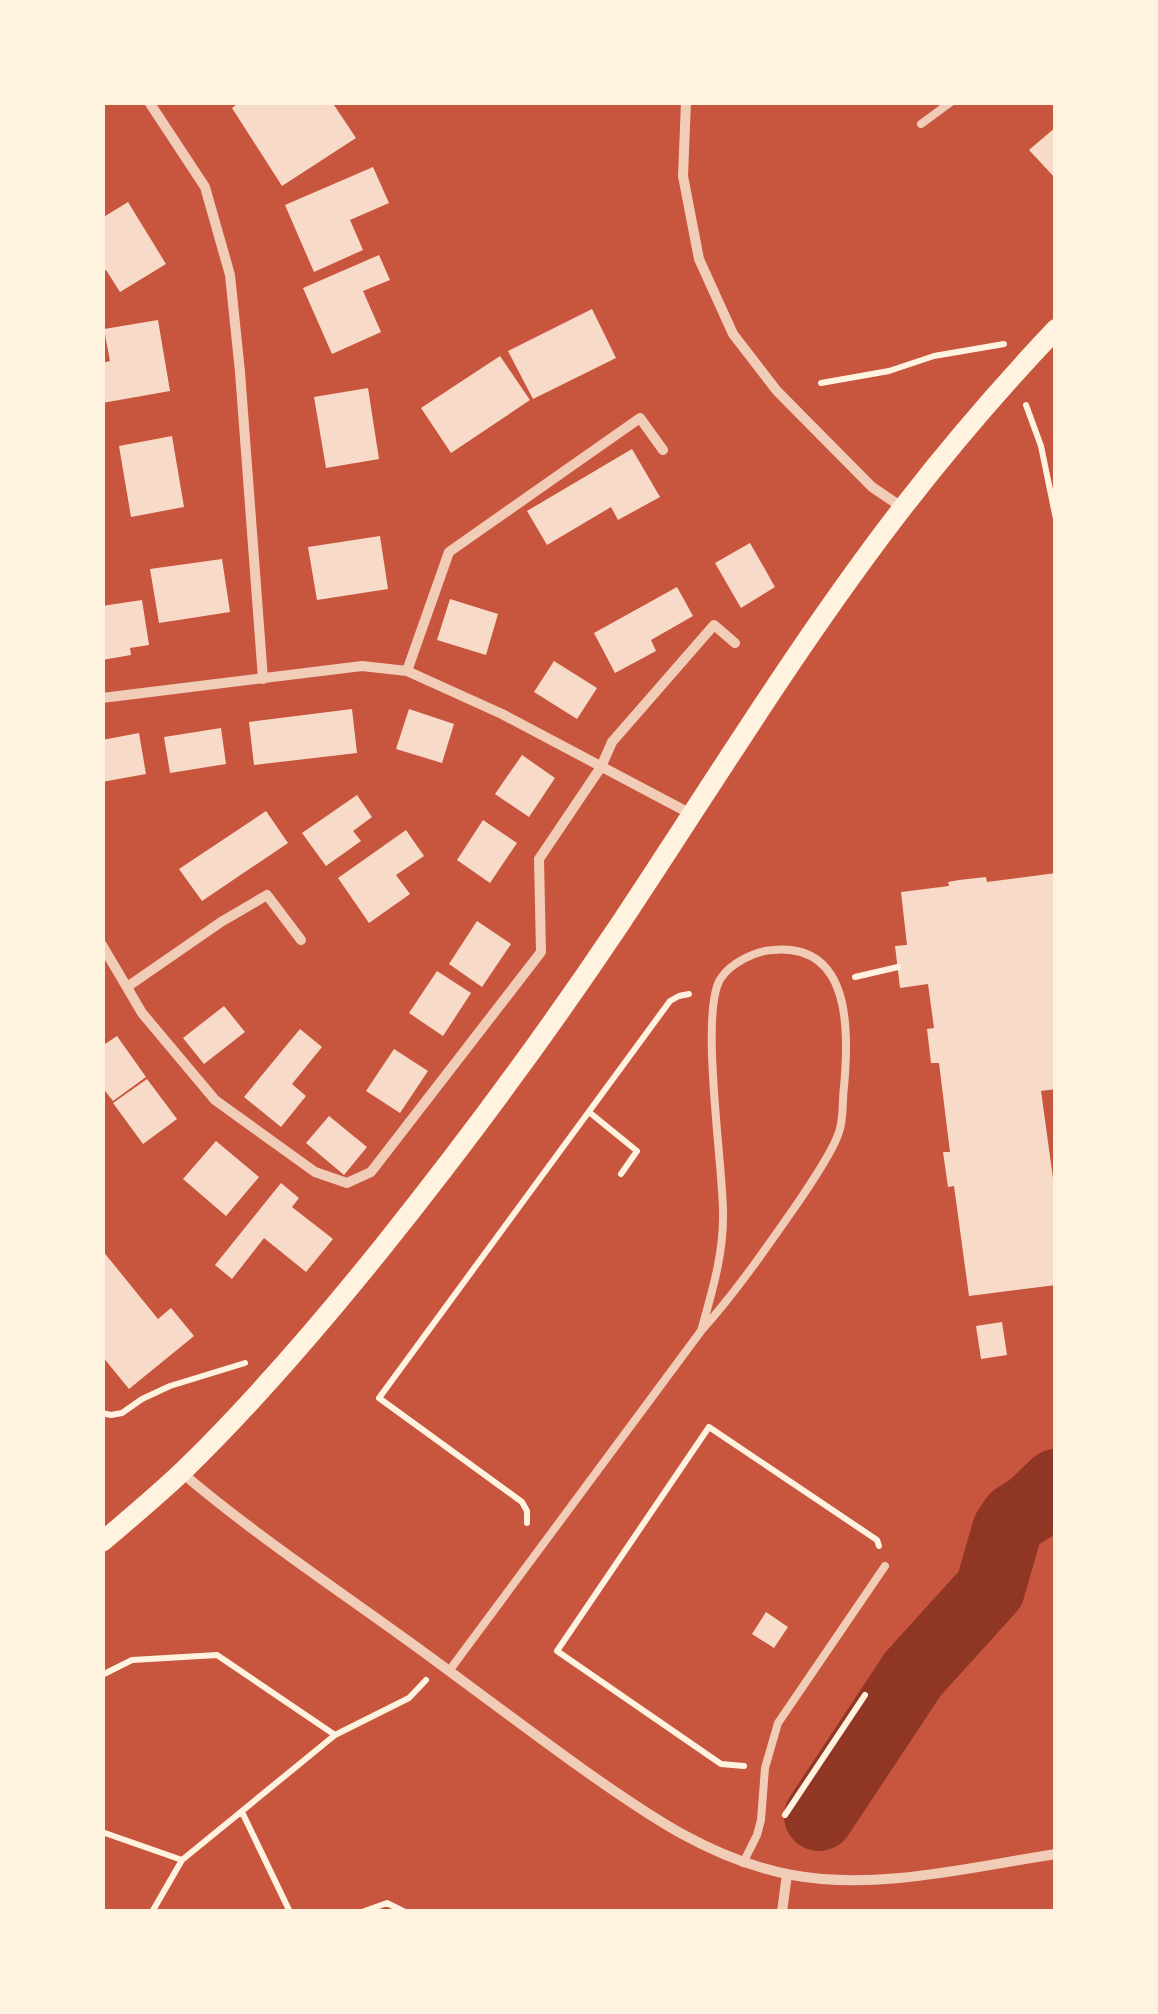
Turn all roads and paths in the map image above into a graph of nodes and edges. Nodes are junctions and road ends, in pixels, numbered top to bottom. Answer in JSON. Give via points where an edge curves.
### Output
{"nodes":[{"id":1,"x":148,"y":102,"type":"edge"},
{"id":2,"x":686,"y":102,"type":"edge"},
{"id":3,"x":951,"y":102,"type":"edge"},
{"id":4,"x":920,"y":124,"type":"dead end"},
{"id":5,"x":1056,"y":329,"type":"edge"},
{"id":6,"x":1015,"y":342,"type":"dead end"},
{"id":7,"x":822,"y":383,"type":"dead end"},
{"id":8,"x":1023,"y":400,"type":"dead end"},
{"id":9,"x":663,"y":450,"type":"dead end"},
{"id":10,"x":902,"y":508,"type":"junction"},
{"id":11,"x":1056,"y":519,"type":"edge"},
{"id":12,"x":735,"y":643,"type":"dead end"},
{"id":13,"x":407,"y":670,"type":"junction"},
{"id":14,"x":263,"y":679,"type":"junction"},
{"id":15,"x":102,"y":698,"type":"edge"},
{"id":16,"x":602,"y":766,"type":"junction"},
{"id":17,"x":692,"y":814,"type":"junction"},
{"id":18,"x":301,"y":940,"type":"dead end"},
{"id":19,"x":102,"y":945,"type":"edge"},
{"id":20,"x":898,"y":967,"type":"dead end"},
{"id":21,"x":835,"y":982,"type":"junction"},
{"id":22,"x":127,"y":987,"type":"junction"},
{"id":23,"x":688,"y":994,"type":"dead end"},
{"id":24,"x":588,"y":1112,"type":"junction"},
{"id":25,"x":622,"y":1174,"type":"dead end"},
{"id":26,"x":700,"y":1331,"type":"junction"},
{"id":27,"x":247,"y":1364,"type":"dead end"},
{"id":28,"x":102,"y":1413,"type":"edge"},
{"id":29,"x":182,"y":1472,"type":"junction"},
{"id":30,"x":527,"y":1522,"type":"dead end"},
{"id":31,"x":102,"y":1542,"type":"edge"},
{"id":32,"x":885,"y":1566,"type":"joint"},
{"id":33,"x":445,"y":1668,"type":"junction"},
{"id":34,"x":102,"y":1675,"type":"edge"},
{"id":35,"x":865,"y":1695,"type":"dead end"},
{"id":36,"x":335,"y":1735,"type":"junction"},
{"id":37,"x":765,"y":1768,"type":"junction"},
{"id":38,"x":788,"y":1809,"type":"dead end"},
{"id":39,"x":242,"y":1812,"type":"junction"},
{"id":40,"x":102,"y":1832,"type":"edge"},
{"id":41,"x":1056,"y":1854,"type":"edge"},
{"id":42,"x":182,"y":1860,"type":"junction"},
{"id":43,"x":742,"y":1862,"type":"junction"},
{"id":44,"x":787,"y":1874,"type":"junction"},
{"id":45,"x":152,"y":1912,"type":"edge"},
{"id":46,"x":290,"y":1912,"type":"edge"},
{"id":47,"x":362,"y":1912,"type":"edge"},
{"id":48,"x":405,"y":1912,"type":"edge"},
{"id":49,"x":782,"y":1912,"type":"edge"}],
"edges":[{"from":1,"to":14,"type":"street","via":[[205,187],[230,275]]},
{"from":2,"to":10,"type":"street","via":[[682,176],[699,259],[733,334],[777,391],[872,487]]},
{"from":3,"to":4,"type":"lane"},
{"from":5,"to":10,"type":"main road"},
{"from":6,"to":7,"type":"path"},
{"from":8,"to":11,"type":"path","via":[[1041,446]]},
{"from":9,"to":13,"type":"street","via":[[640,418],[448,552]]},
{"from":10,"to":17,"type":"main road"},
{"from":12,"to":16,"type":"street","via":[[714,625],[612,742]]},
{"from":13,"to":14,"type":"street","via":[[362,666]]},
{"from":13,"to":16,"type":"street"},
{"from":14,"to":15,"type":"street"},
{"from":16,"to":17,"type":"street"},
{"from":16,"to":22,"type":"street","via":[[539,859],[540,952],[372,1172],[347,1184],[315,1172],[216,1100]]},
{"from":17,"to":29,"type":"main road","via":[[450,1164],[331,1310]]},
{"from":18,"to":22,"type":"street","via":[[267,894]]},
{"from":19,"to":22,"type":"street"},
{"from":20,"to":21,"type":"path"},
{"from":21,"to":26,"type":"lane","via":[[848,1043],[840,1132],[751,1270]]},
{"from":21,"to":26,"type":"lane","via":[[820,960],[791,948],[738,962],[720,979],[712,1054],[724,1213],[715,1284]]},
{"from":23,"to":24,"type":"path","via":[[670,1001]]},
{"from":24,"to":25,"type":"path","via":[[637,1151]]},
{"from":24,"to":30,"type":"path","via":[[379,1398],[522,1502]]},
{"from":26,"to":33,"type":"lane"},
{"from":27,"to":28,"type":"path","via":[[170,1386],[122,1413]]},
{"from":29,"to":31,"type":"main road"},
{"from":29,"to":33,"type":"street"},
{"from":32,"to":37,"type":"lane","via":[[778,1723]]},
{"from":32,"to":37,"type":"path","via":[[877,1540],[709,1427],[557,1651],[720,1764]]},
{"from":33,"to":36,"type":"path","via":[[409,1698]]},
{"from":33,"to":43,"type":"street","via":[[647,1815]]},
{"from":34,"to":36,"type":"path","via":[[132,1660],[216,1655]]},
{"from":35,"to":38,"type":"path"},
{"from":36,"to":39,"type":"path"},
{"from":37,"to":43,"type":"lane","via":[[761,1820]]},
{"from":39,"to":42,"type":"path"},
{"from":39,"to":46,"type":"path"},
{"from":40,"to":42,"type":"path"},
{"from":41,"to":44,"type":"street","via":[[859,1880]]},
{"from":42,"to":45,"type":"path"},
{"from":43,"to":44,"type":"street"},
{"from":44,"to":49,"type":"street"},
{"from":47,"to":48,"type":"path","via":[[387,1903]]}]}
